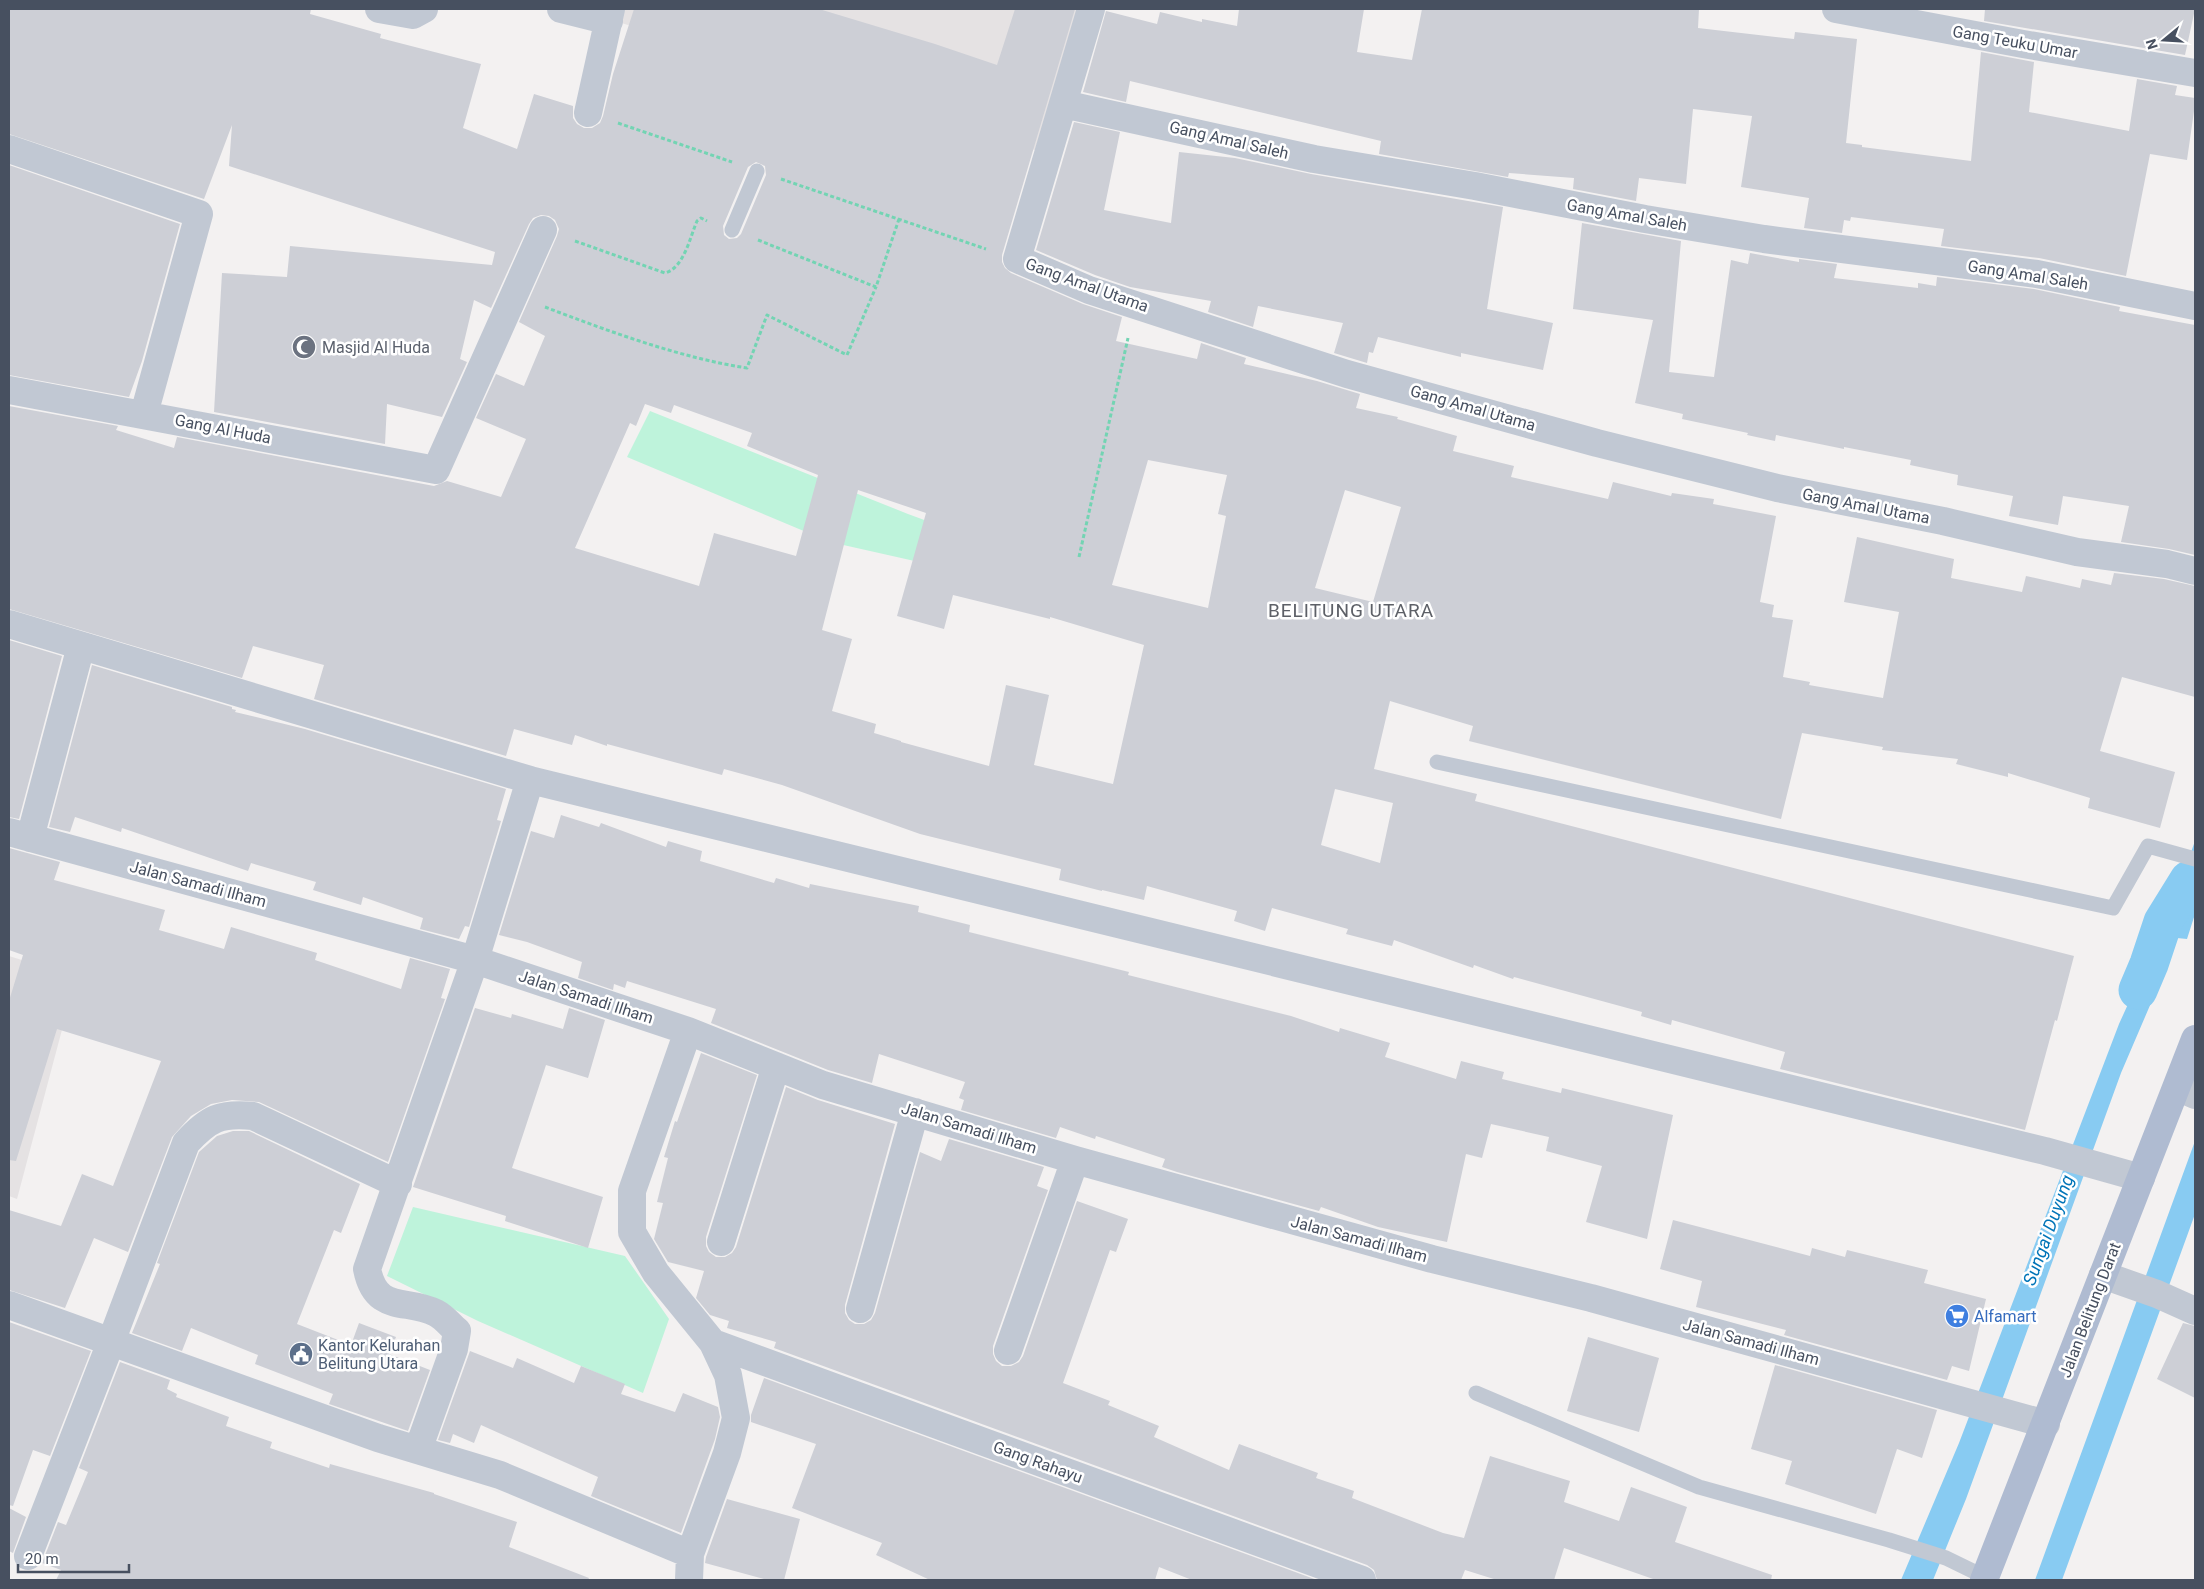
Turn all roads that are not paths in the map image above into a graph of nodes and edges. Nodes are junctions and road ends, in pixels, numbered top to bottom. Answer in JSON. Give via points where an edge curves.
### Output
{"nodes":[{"id":1,"x":379,"y":9,"type":"edge"},
{"id":2,"x":424,"y":9,"type":"edge"},
{"id":3,"x":561,"y":9,"type":"edge"},
{"id":4,"x":1091,"y":9,"type":"edge"},
{"id":5,"x":1836,"y":9,"type":"edge"},
{"id":6,"x":610,"y":15,"type":"edge"},
{"id":7,"x":2195,"y":72,"type":"edge"},
{"id":8,"x":1063,"y":104,"type":"junction"},
{"id":9,"x":588,"y":113,"type":"road end"},
{"id":10,"x":9,"y":149,"type":"edge"},
{"id":11,"x":757,"y":171,"type":"road end"},
{"id":12,"x":543,"y":230,"type":"dead end"},
{"id":13,"x":732,"y":230,"type":"dead end"},
{"id":14,"x":2195,"y":306,"type":"edge"},
{"id":15,"x":9,"y":390,"type":"edge"},
{"id":16,"x":144,"y":414,"type":"junction"},
{"id":17,"x":2195,"y":571,"type":"edge"},
{"id":18,"x":9,"y":624,"type":"edge"},
{"id":19,"x":81,"y":646,"type":"junction"},
{"id":20,"x":1437,"y":762,"type":"dead end"},
{"id":21,"x":530,"y":780,"type":"junction"},
{"id":22,"x":19,"y":835,"type":"edge"},
{"id":23,"x":2195,"y":859,"type":"edge"},
{"id":24,"x":475,"y":960,"type":"junction"},
{"id":25,"x":688,"y":1031,"type":"junction"},
{"id":26,"x":2195,"y":1039,"type":"edge"},
{"id":27,"x":776,"y":1066,"type":"junction"},
{"id":28,"x":2186,"y":1091,"type":"edge"},
{"id":29,"x":916,"y":1112,"type":"junction"},
{"id":30,"x":1075,"y":1160,"type":"junction"},
{"id":31,"x":2141,"y":1178,"type":"junction"},
{"id":32,"x":398,"y":1184,"type":"junction"},
{"id":33,"x":721,"y":1242,"type":"dead end"},
{"id":34,"x":2103,"y":1276,"type":"junction"},
{"id":35,"x":9,"y":1305,"type":"edge"},
{"id":36,"x":860,"y":1309,"type":"dead end"},
{"id":37,"x":2195,"y":1311,"type":"edge"},
{"id":38,"x":112,"y":1342,"type":"junction"},
{"id":39,"x":714,"y":1344,"type":"junction"},
{"id":40,"x":1008,"y":1351,"type":"dead end"},
{"id":41,"x":1476,"y":1393,"type":"dead end"},
{"id":42,"x":2046,"y":1424,"type":"junction"},
{"id":43,"x":418,"y":1450,"type":"junction"},
{"id":44,"x":28,"y":1556,"type":"dead end"},
{"id":45,"x":689,"y":1567,"type":"edge"},
{"id":46,"x":1987,"y":1579,"type":"edge"},
{"id":47,"x":1362,"y":1580,"type":"edge"}],
"edges":[{"from":1,"to":2,"type":"street","via":[[413,15]]},
{"from":3,"to":6,"type":"street"},
{"from":4,"to":8,"type":"street","name":"Gang Amal Utama"},
{"from":5,"to":7,"type":"street","name":"Gang Teuku Umar"},
{"from":6,"to":9,"type":"street"},
{"from":8,"to":14,"type":"street","name":"Gang Amal Saleh","via":[[1314,159],[1644,219],[1764,239],[2037,274]]},
{"from":8,"to":17,"type":"street","name":"Gang Amal Utama","via":[[1017,259],[1089,290],[1347,374],[1597,443],[1739,479],[2077,552]]},
{"from":10,"to":16,"type":"street","via":[[199,214]]},
{"from":11,"to":13,"type":"lane"},
{"from":12,"to":16,"type":"street","name":"Gang Al Huda","via":[[436,470]]},
{"from":15,"to":16,"type":"street","name":"Gang Al Huda"},
{"from":18,"to":19,"type":"street"},
{"from":19,"to":21,"type":"street"},
{"from":19,"to":22,"type":"street"},
{"from":20,"to":23,"type":"lane","via":[[2114,908],[2148,846]]},
{"from":21,"to":24,"type":"street"},
{"from":21,"to":31,"type":"street","via":[[2045,1151]]},
{"from":22,"to":24,"type":"street","name":"Jalan Samadi Ilham"},
{"from":24,"to":25,"type":"street","name":"Jalan Samadi Ilham"},
{"from":24,"to":32,"type":"street"},
{"from":25,"to":27,"type":"street","name":"Jalan Samadi Ilham"},
{"from":25,"to":39,"type":"street","via":[[632,1191],[632,1232],[656,1273]]},
{"from":26,"to":28,"type":"main road","name":"Jalan Belitung Darat"},
{"from":27,"to":29,"type":"street","name":"Jalan Samadi Ilham","via":[[824,1085]]},
{"from":27,"to":33,"type":"street"},
{"from":28,"to":31,"type":"main road","name":"Jalan Belitung Darat"},
{"from":29,"to":30,"type":"street","name":"Jalan Samadi Ilham"},
{"from":29,"to":36,"type":"street"},
{"from":30,"to":40,"type":"street"},
{"from":30,"to":42,"type":"street","name":"Jalan Samadi Ilham"},
{"from":31,"to":34,"type":"main road","name":"Jalan Belitung Darat"},
{"from":32,"to":38,"type":"street","via":[[253,1116],[232,1114],[215,1118],[186,1143]]},
{"from":32,"to":43,"type":"street","via":[[367,1269],[370,1283],[379,1295],[392,1302],[435,1313],[457,1331],[454,1349]]},
{"from":34,"to":37,"type":"street"},
{"from":34,"to":42,"type":"main road","name":"Jalan Belitung Darat"},
{"from":35,"to":38,"type":"street"},
{"from":38,"to":43,"type":"street"},
{"from":38,"to":44,"type":"street"},
{"from":39,"to":45,"type":"street","via":[[728,1375],[736,1418]]},
{"from":39,"to":47,"type":"street","name":"Gang Rahayu"},
{"from":41,"to":46,"type":"lane","via":[[1699,1487],[1946,1558]]},
{"from":42,"to":46,"type":"main road","name":"Jalan Belitung Darat"},
{"from":43,"to":45,"type":"street","via":[[500,1475]]}]}
